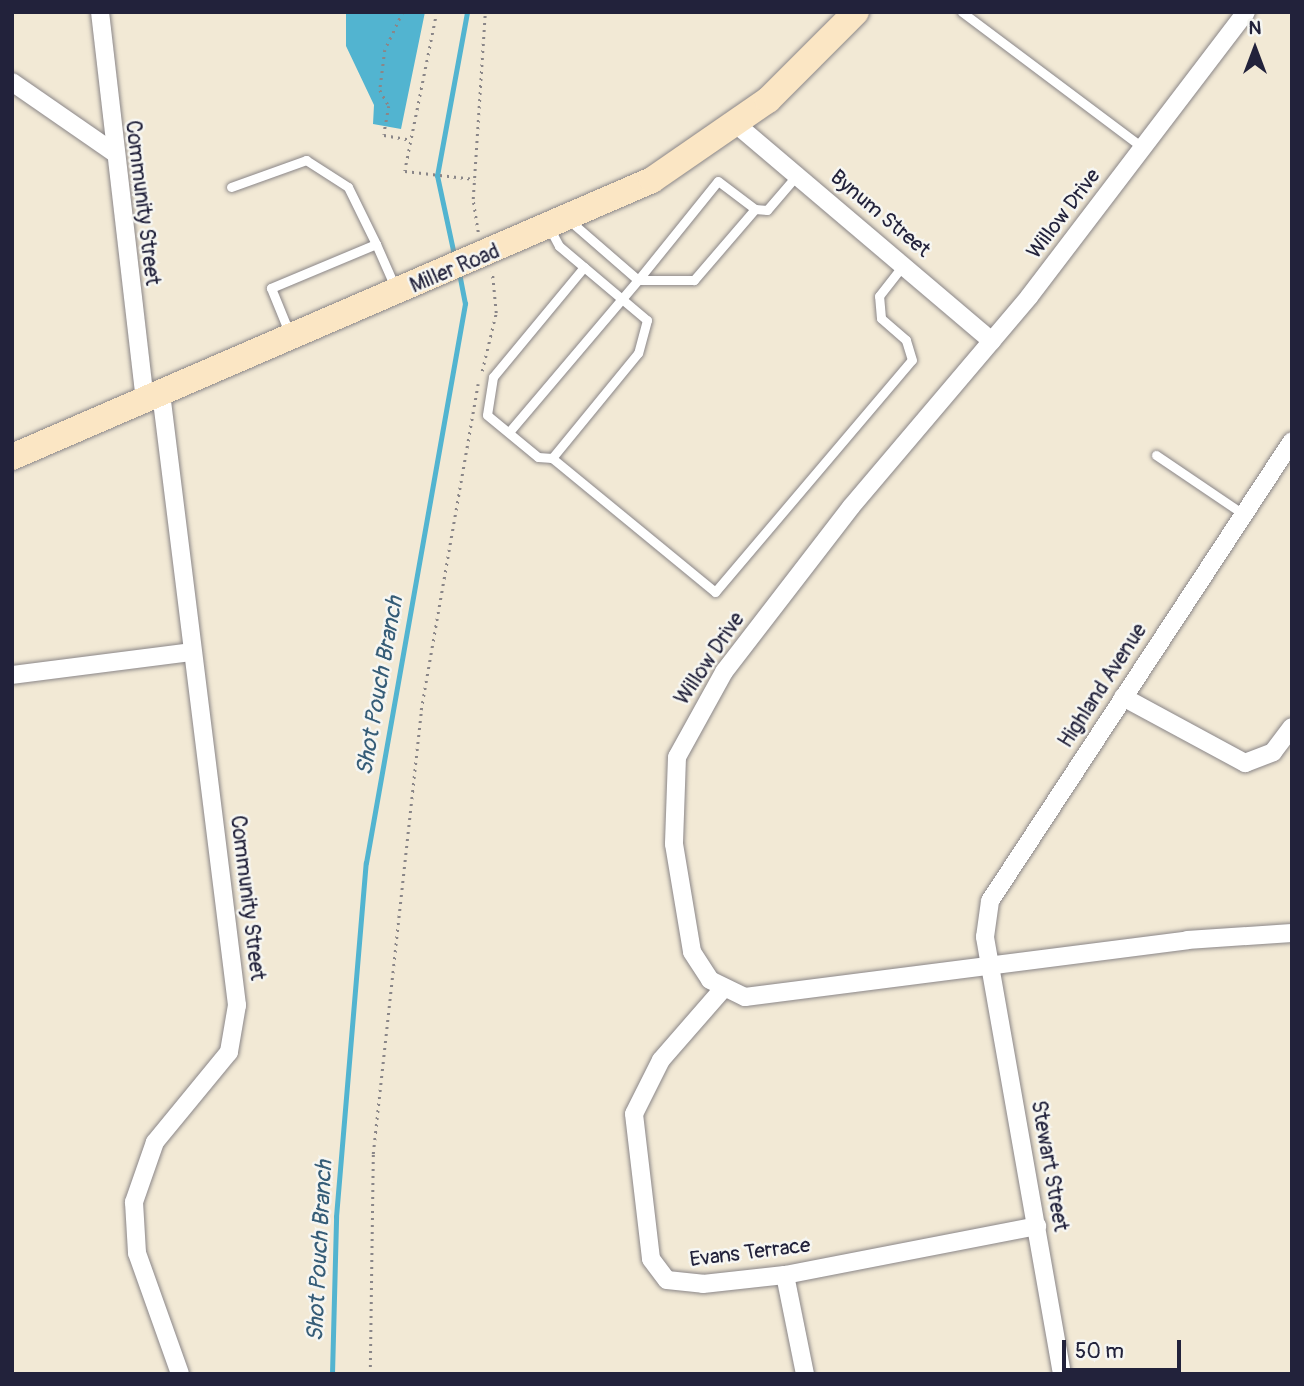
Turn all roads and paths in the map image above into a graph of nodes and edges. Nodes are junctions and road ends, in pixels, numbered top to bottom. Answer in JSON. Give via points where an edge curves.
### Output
{"nodes":[{"id":1,"x":100,"y":12,"type":"edge"},
{"id":2,"x":403,"y":12,"type":"edge"},
{"id":3,"x":437,"y":12,"type":"edge"},
{"id":4,"x":485,"y":12,"type":"edge"},
{"id":5,"x":856,"y":12,"type":"edge"},
{"id":6,"x":962,"y":12,"type":"edge"},
{"id":7,"x":1246,"y":12,"type":"edge"},
{"id":8,"x":12,"y":82,"type":"edge"},
{"id":9,"x":737,"y":125,"type":"junction"},
{"id":10,"x":411,"y":140,"type":"junction"},
{"id":11,"x":1143,"y":148,"type":"junction"},
{"id":12,"x":113,"y":152,"type":"junction"},
{"id":13,"x":797,"y":175,"type":"junction"},
{"id":14,"x":475,"y":179,"type":"junction"},
{"id":15,"x":231,"y":187,"type":"dead end"},
{"id":16,"x":755,"y":209,"type":"junction"},
{"id":17,"x":559,"y":225,"type":"junction"},
{"id":18,"x":376,"y":244,"type":"junction"},
{"id":19,"x":485,"y":258,"type":"junction"},
{"id":20,"x":904,"y":264,"type":"junction"},
{"id":21,"x":584,"y":267,"type":"junction"},
{"id":22,"x":638,"y":280,"type":"junction"},
{"id":23,"x":397,"y":293,"type":"junction"},
{"id":24,"x":622,"y":298,"type":"junction"},
{"id":25,"x":291,"y":337,"type":"junction"},
{"id":26,"x":992,"y":341,"type":"junction"},
{"id":27,"x":153,"y":396,"type":"junction"},
{"id":28,"x":509,"y":432,"type":"junction"},
{"id":29,"x":1292,"y":441,"type":"edge"},
{"id":30,"x":1156,"y":455,"type":"dead end"},
{"id":31,"x":12,"y":457,"type":"edge"},
{"id":32,"x":552,"y":458,"type":"junction"},
{"id":33,"x":1243,"y":514,"type":"junction"},
{"id":34,"x":192,"y":652,"type":"junction"},
{"id":35,"x":12,"y":676,"type":"edge"},
{"id":36,"x":1123,"y":697,"type":"junction"},
{"id":37,"x":1292,"y":727,"type":"edge"},
{"id":38,"x":1292,"y":933,"type":"edge"},
{"id":39,"x":990,"y":967,"type":"junction"},
{"id":40,"x":722,"y":990,"type":"junction"},
{"id":41,"x":1037,"y":1226,"type":"junction"},
{"id":42,"x":785,"y":1275,"type":"junction"},
{"id":43,"x":180,"y":1374,"type":"edge"},
{"id":44,"x":370,"y":1374,"type":"edge"},
{"id":45,"x":805,"y":1374,"type":"edge"},
{"id":46,"x":1062,"y":1374,"type":"edge"}],
"edges":[{"from":1,"to":12,"type":"street","name":"Community Street"},
{"from":2,"to":10,"type":"path","via":[[381,71],[389,107],[384,135]]},
{"from":3,"to":10,"type":"path"},
{"from":4,"to":14,"type":"path"},
{"from":5,"to":9,"type":"main road","name":"Miller Road"},
{"from":6,"to":11,"type":"lane"},
{"from":7,"to":11,"type":"street","name":"Willow Drive"},
{"from":8,"to":12,"type":"street"},
{"from":9,"to":13,"type":"street","name":"Bynum Street"},
{"from":9,"to":17,"type":"main road","name":"Miller Road","via":[[652,180]]},
{"from":10,"to":14,"type":"path","via":[[405,171]]},
{"from":11,"to":26,"type":"street","name":"Willow Drive"},
{"from":12,"to":27,"type":"street","name":"Community Street"},
{"from":13,"to":16,"type":"lane","via":[[766,210]]},
{"from":13,"to":20,"type":"street","name":"Bynum Street"},
{"from":14,"to":19,"type":"path"},
{"from":15,"to":18,"type":"lane","via":[[306,160],[348,187]]},
{"from":16,"to":22,"type":"lane","via":[[694,280]]},
{"from":16,"to":22,"type":"lane","via":[[718,181]]},
{"from":17,"to":19,"type":"main road","name":"Miller Road"},
{"from":17,"to":21,"type":"lane"},
{"from":17,"to":22,"type":"lane"},
{"from":18,"to":23,"type":"lane"},
{"from":18,"to":25,"type":"lane","via":[[271,288]]},
{"from":19,"to":23,"type":"main road","name":"Miller Road"},
{"from":19,"to":44,"type":"path","via":[[496,313],[471,410],[421,710],[373,1154]]},
{"from":20,"to":26,"type":"street","name":"Bynum Street"},
{"from":20,"to":32,"type":"lane","via":[[880,296],[881,318],[906,340],[912,360],[715,592]]},
{"from":21,"to":24,"type":"lane"},
{"from":21,"to":28,"type":"lane","via":[[493,377],[488,415]]},
{"from":22,"to":24,"type":"lane"},
{"from":23,"to":25,"type":"main road","name":"Miller Road"},
{"from":24,"to":28,"type":"lane"},
{"from":24,"to":32,"type":"lane","via":[[647,320],[638,353]]},
{"from":25,"to":27,"type":"main road","name":"Miller Road"},
{"from":26,"to":40,"type":"street","name":"Willow Drive","via":[[752,633],[708,696],[677,757],[671,793],[678,891],[692,952]]},
{"from":27,"to":31,"type":"main road","name":"Miller Road"},
{"from":27,"to":34,"type":"street","name":"Community Street"},
{"from":28,"to":32,"type":"lane","via":[[538,457]]},
{"from":29,"to":33,"type":"street","name":"Highland Avenue"},
{"from":30,"to":33,"type":"lane"},
{"from":33,"to":36,"type":"street","name":"Highland Avenue"},
{"from":34,"to":35,"type":"street"},
{"from":34,"to":43,"type":"street","name":"Community Street","via":[[237,1005],[229,1052],[155,1142],[134,1202],[137,1253]]},
{"from":36,"to":37,"type":"street","via":[[1231,760],[1254,762],[1267,755]]},
{"from":36,"to":39,"type":"street","name":"Highland Avenue","via":[[990,901],[984,926]]},
{"from":38,"to":39,"type":"street"},
{"from":39,"to":40,"type":"street","via":[[762,997]]},
{"from":39,"to":41,"type":"street","name":"Stewart Street"},
{"from":40,"to":42,"type":"street","name":"Evans Terrace","via":[[661,1060],[637,1102],[632,1129],[651,1259],[667,1280],[681,1284]]},
{"from":41,"to":42,"type":"street","name":"Evans Terrace"},
{"from":41,"to":46,"type":"street","name":"Stewart Street"},
{"from":42,"to":45,"type":"street"}]}
